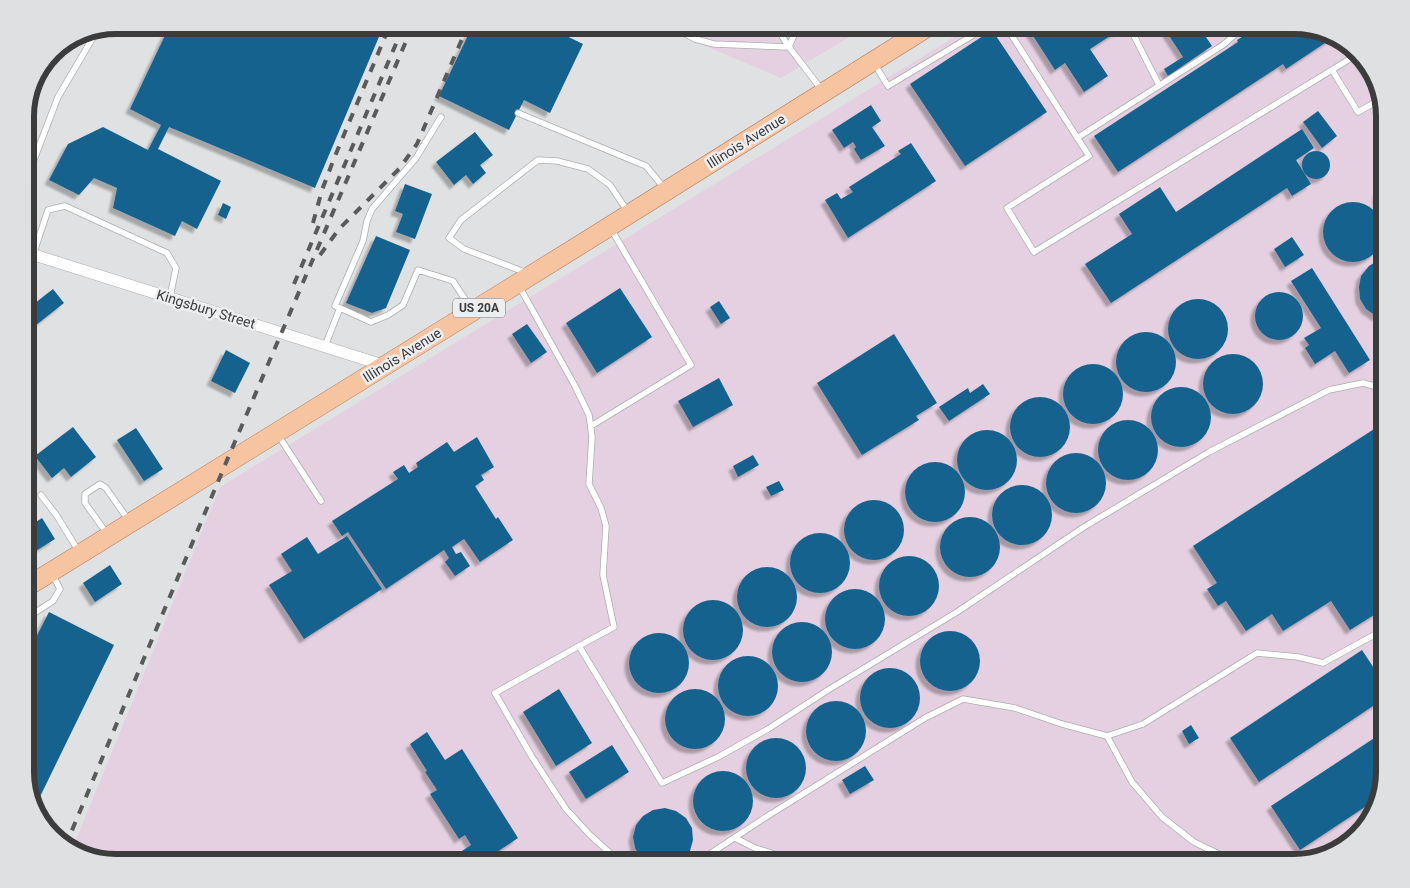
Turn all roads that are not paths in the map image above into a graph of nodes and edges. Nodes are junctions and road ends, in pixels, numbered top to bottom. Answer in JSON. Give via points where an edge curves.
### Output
{"nodes":[{"id":1,"x":686,"y":34,"type":"edge"},
{"id":2,"x":781,"y":34,"type":"edge"},
{"id":3,"x":794,"y":34,"type":"edge"},
{"id":4,"x":916,"y":34,"type":"edge"},
{"id":5,"x":975,"y":34,"type":"edge"},
{"id":6,"x":1011,"y":34,"type":"edge"},
{"id":7,"x":1133,"y":34,"type":"edge"},
{"id":8,"x":1236,"y":34,"type":"edge"},
{"id":9,"x":93,"y":37,"type":"edge"},
{"id":10,"x":789,"y":47,"type":"junction"},
{"id":11,"x":1352,"y":58,"type":"edge"},
{"id":12,"x":873,"y":61,"type":"junction"},
{"id":13,"x":1332,"y":70,"type":"junction"},
{"id":14,"x":1159,"y":85,"type":"junction"},
{"id":15,"x":823,"y":92,"type":"junction"},
{"id":16,"x":1375,"y":102,"type":"edge"},
{"id":17,"x":518,"y":113,"type":"dead end"},
{"id":18,"x":441,"y":117,"type":"dead end"},
{"id":19,"x":1077,"y":138,"type":"junction"},
{"id":20,"x":34,"y":160,"type":"edge"},
{"id":21,"x":667,"y":191,"type":"junction"},
{"id":22,"x":630,"y":214,"type":"junction"},
{"id":23,"x":610,"y":227,"type":"junction"},
{"id":24,"x":34,"y":242,"type":"edge"},
{"id":25,"x":34,"y":255,"type":"edge"},
{"id":26,"x":525,"y":280,"type":"junction"},
{"id":27,"x":170,"y":297,"type":"junction"},
{"id":28,"x":340,"y":308,"type":"junction"},
{"id":29,"x":473,"y":312,"type":"junction"},
{"id":30,"x":325,"y":346,"type":"junction"},
{"id":31,"x":386,"y":366,"type":"junction"},
{"id":32,"x":1376,"y":387,"type":"edge"},
{"id":33,"x":591,"y":426,"type":"junction"},
{"id":34,"x":277,"y":433,"type":"junction"},
{"id":35,"x":41,"y":495,"type":"dead end"},
{"id":36,"x":321,"y":501,"type":"dead end"},
{"id":37,"x":130,"y":523,"type":"junction"},
{"id":38,"x":109,"y":536,"type":"junction"},
{"id":39,"x":80,"y":554,"type":"junction"},
{"id":40,"x":51,"y":572,"type":"junction"},
{"id":41,"x":34,"y":582,"type":"edge"},
{"id":42,"x":34,"y":613,"type":"edge"},
{"id":43,"x":1376,"y":634,"type":"edge"},
{"id":44,"x":579,"y":646,"type":"junction"},
{"id":45,"x":1107,"y":736,"type":"junction"},
{"id":46,"x":734,"y":838,"type":"junction"},
{"id":47,"x":611,"y":854,"type":"edge"},
{"id":48,"x":710,"y":854,"type":"edge"},
{"id":49,"x":774,"y":854,"type":"edge"},
{"id":50,"x":1219,"y":854,"type":"edge"}],
"edges":[{"from":1,"to":10,"type":"lane","via":[[714,44]]},
{"from":2,"to":10,"type":"lane"},
{"from":3,"to":10,"type":"lane"},
{"from":4,"to":12,"type":"main road","name":"Illinois Avenue","number":"US 20A"},
{"from":5,"to":12,"type":"lane","via":[[888,86]]},
{"from":6,"to":19,"type":"lane"},
{"from":7,"to":14,"type":"lane"},
{"from":8,"to":14,"type":"lane"},
{"from":9,"to":20,"type":"lane","via":[[58,97]]},
{"from":10,"to":15,"type":"lane"},
{"from":11,"to":13,"type":"lane"},
{"from":12,"to":15,"type":"main road","name":"Illinois Avenue","number":"US 20A"},
{"from":13,"to":16,"type":"lane","via":[[1358,112]]},
{"from":13,"to":19,"type":"lane","via":[[1034,252],[1007,208],[1089,156]]},
{"from":14,"to":19,"type":"lane"},
{"from":15,"to":21,"type":"main road","name":"Illinois Avenue","number":"US 20A"},
{"from":17,"to":21,"type":"lane","via":[[646,166]]},
{"from":18,"to":28,"type":"lane","via":[[416,158],[372,209],[364,241],[335,306]]},
{"from":21,"to":22,"type":"main road","name":"Illinois Avenue","number":"US 20A"},
{"from":22,"to":23,"type":"main road","name":"Illinois Avenue","number":"US 20A"},
{"from":22,"to":26,"type":"lane","via":[[610,185],[588,169],[538,160],[461,220],[449,238]]},
{"from":23,"to":26,"type":"main road","name":"Illinois Avenue","number":"US 20A"},
{"from":23,"to":33,"type":"lane","via":[[691,365]]},
{"from":24,"to":27,"type":"lane","via":[[48,210],[65,206],[166,253],[176,268]]},
{"from":25,"to":27,"type":"street","name":"Kingsbury Street"},
{"from":26,"to":29,"type":"main road","name":"Illinois Avenue","number":"US 20A"},
{"from":26,"to":33,"type":"lane","via":[[586,406]]},
{"from":27,"to":30,"type":"street","name":"Kingsbury Street"},
{"from":28,"to":29,"type":"lane","via":[[371,322],[388,315],[403,305],[418,270],[453,281]]},
{"from":28,"to":30,"type":"lane"},
{"from":29,"to":31,"type":"main road","name":"Illinois Avenue","number":"US 20A"},
{"from":30,"to":31,"type":"street","name":"Kingsbury Street"},
{"from":31,"to":34,"type":"main road","name":"Illinois Avenue","number":"US 20A"},
{"from":32,"to":44,"type":"lane","via":[[1362,383],[1329,390],[1209,452],[1084,527],[957,612],[768,730],[662,783]]},
{"from":33,"to":44,"type":"lane","via":[[589,484],[606,526],[603,575],[614,627]]},
{"from":34,"to":36,"type":"lane"},
{"from":34,"to":37,"type":"main road","name":"Illinois Avenue","number":"US 20A"},
{"from":35,"to":39,"type":"lane"},
{"from":37,"to":38,"type":"main road","name":"Illinois Avenue","number":"US 20A"},
{"from":37,"to":38,"type":"lane","via":[[100,484],[85,494],[85,503]]},
{"from":38,"to":39,"type":"main road","name":"Illinois Avenue","number":"US 20A"},
{"from":39,"to":40,"type":"main road","name":"Illinois Avenue","number":"US 20A"},
{"from":40,"to":41,"type":"main road","name":"Illinois Avenue","number":"US 20A"},
{"from":40,"to":42,"type":"lane","via":[[60,589],[53,601]]},
{"from":43,"to":45,"type":"lane","via":[[1323,663],[1298,656],[1257,653],[1143,724]]},
{"from":44,"to":47,"type":"lane","via":[[495,693],[566,809]]},
{"from":45,"to":46,"type":"lane","via":[[1015,708],[963,699],[925,718]]},
{"from":45,"to":50,"type":"lane","via":[[1132,782],[1162,817],[1194,842]]},
{"from":46,"to":48,"type":"lane"},
{"from":46,"to":49,"type":"lane"}]}
